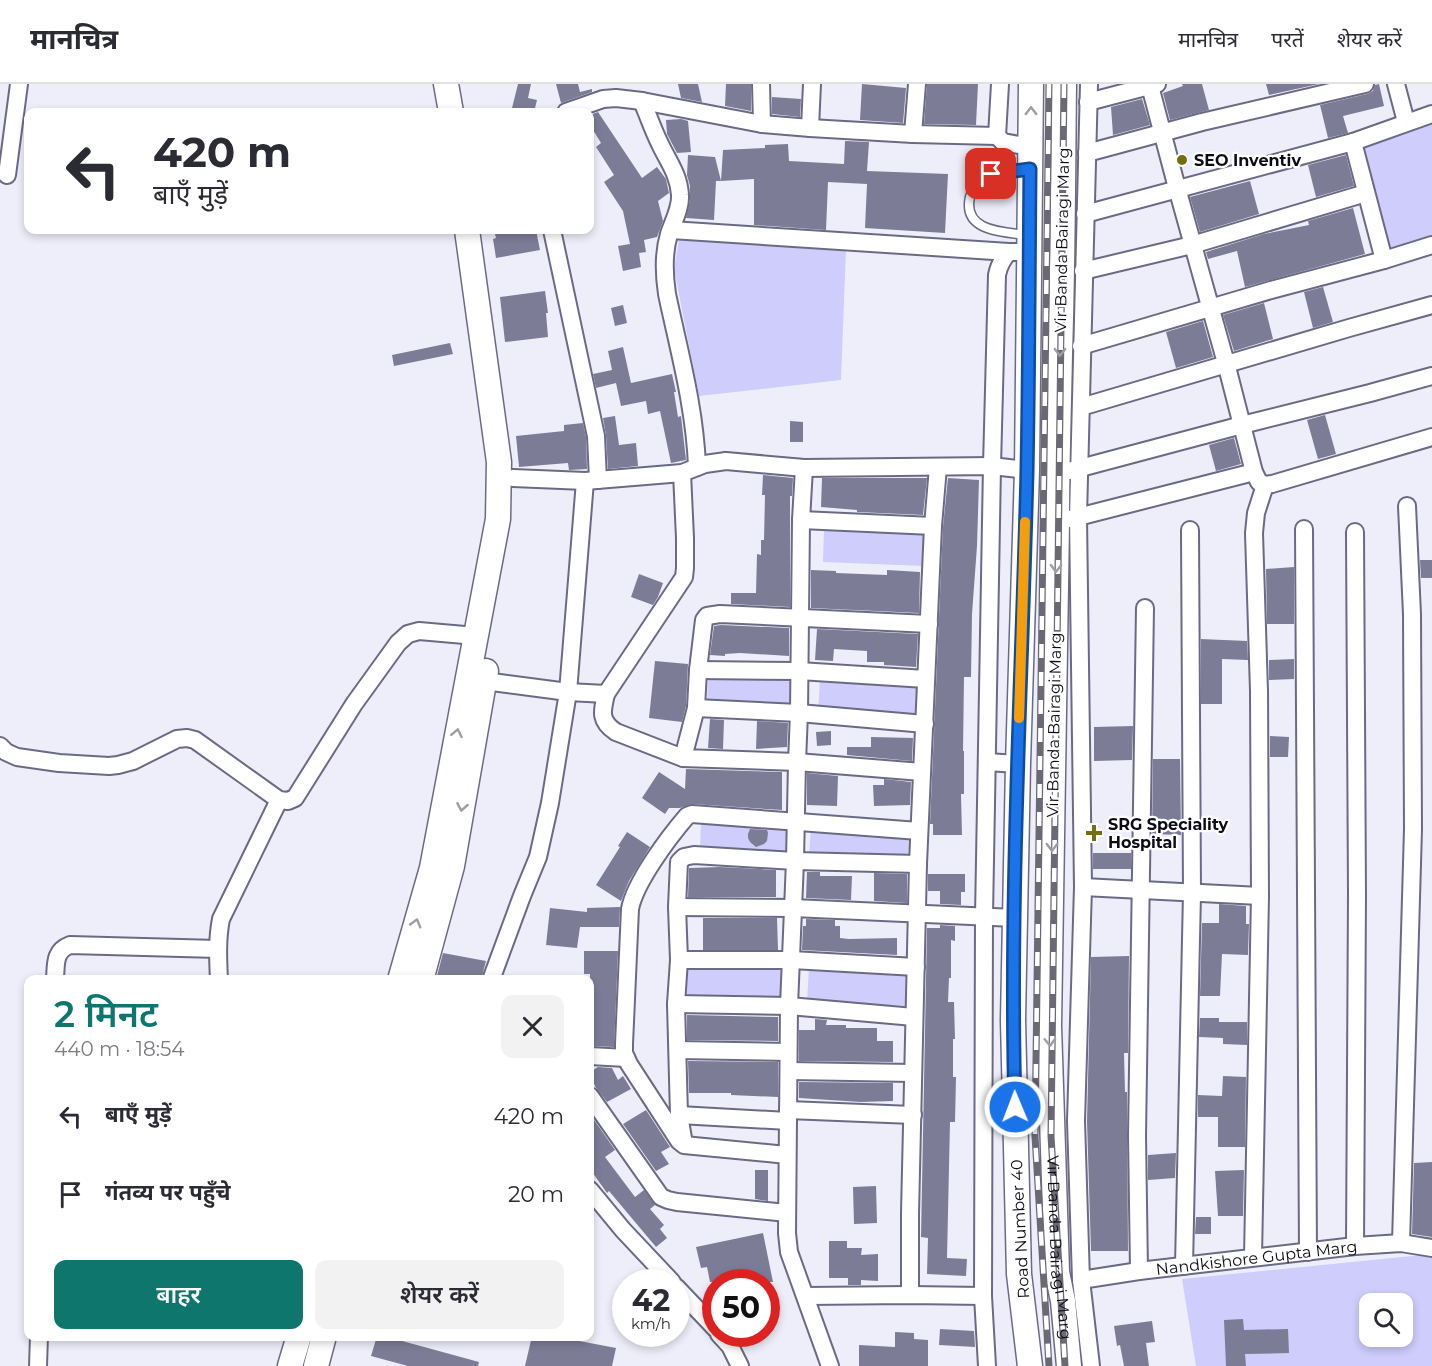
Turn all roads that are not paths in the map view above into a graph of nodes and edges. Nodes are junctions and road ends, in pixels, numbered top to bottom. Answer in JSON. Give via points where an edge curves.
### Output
{"nodes":[{"id":1,"x":18,"y":84,"type":"edge"},
{"id":2,"x":446,"y":84,"type":"edge"},
{"id":3,"x":761,"y":84,"type":"edge"},
{"id":4,"x":812,"y":84,"type":"edge"},
{"id":5,"x":917,"y":84,"type":"edge"},
{"id":6,"x":1000,"y":84,"type":"edge"},
{"id":7,"x":1031,"y":84,"type":"edge"},
{"id":8,"x":1064,"y":84,"type":"edge"},
{"id":9,"x":1089,"y":84,"type":"edge"},
{"id":10,"x":1365,"y":84,"type":"edge"},
{"id":11,"x":1395,"y":84,"type":"edge"},
{"id":12,"x":1154,"y":85,"type":"edge"},
{"id":13,"x":642,"y":101,"type":"junction"},
{"id":14,"x":1088,"y":102,"type":"junction"},
{"id":15,"x":450,"y":108,"type":"edge"},
{"id":16,"x":577,"y":108,"type":"edge"},
{"id":17,"x":1432,"y":114,"type":"edge"},
{"id":18,"x":1406,"y":122,"type":"junction"},
{"id":19,"x":762,"y":123,"type":"junction"},
{"id":20,"x":810,"y":128,"type":"junction"},
{"id":21,"x":1163,"y":133,"type":"junction"},
{"id":22,"x":913,"y":134,"type":"junction"},
{"id":23,"x":997,"y":136,"type":"junction"},
{"id":24,"x":1353,"y":142,"type":"junction"},
{"id":25,"x":1087,"y":153,"type":"junction"},
{"id":26,"x":1030,"y":158,"type":"junction"},
{"id":27,"x":7,"y":175,"type":"dead end"},
{"id":28,"x":1176,"y":189,"type":"junction"},
{"id":29,"x":1366,"y":193,"type":"junction"},
{"id":30,"x":1085,"y":214,"type":"junction"},
{"id":31,"x":671,"y":230,"type":"junction"},
{"id":32,"x":468,"y":234,"type":"edge"},
{"id":33,"x":483,"y":234,"type":"edge"},
{"id":34,"x":553,"y":234,"type":"edge"},
{"id":35,"x":1432,"y":244,"type":"edge"},
{"id":36,"x":1192,"y":245,"type":"junction"},
{"id":37,"x":1022,"y":246,"type":"junction"},
{"id":38,"x":1384,"y":260,"type":"junction"},
{"id":39,"x":1083,"y":271,"type":"junction"},
{"id":40,"x":1432,"y":305,"type":"edge"},
{"id":41,"x":1210,"y":309,"type":"junction"},
{"id":42,"x":1081,"y":346,"type":"junction"},
{"id":43,"x":1226,"y":363,"type":"junction"},
{"id":44,"x":1432,"y":376,"type":"edge"},
{"id":45,"x":1081,"y":407,"type":"junction"},
{"id":46,"x":1242,"y":425,"type":"junction"},
{"id":47,"x":1432,"y":436,"type":"edge"},
{"id":48,"x":992,"y":466,"type":"junction"},
{"id":49,"x":938,"y":467,"type":"junction"},
{"id":50,"x":804,"y":468,"type":"junction"},
{"id":51,"x":690,"y":470,"type":"junction"},
{"id":52,"x":1027,"y":470,"type":"junction"},
{"id":53,"x":1068,"y":472,"type":"junction"},
{"id":54,"x":513,"y":478,"type":"junction"},
{"id":55,"x":1260,"y":478,"type":"junction"},
{"id":56,"x":592,"y":480,"type":"junction"},
{"id":57,"x":1407,"y":506,"type":"dead end"},
{"id":58,"x":1068,"y":519,"type":"junction"},
{"id":59,"x":801,"y":520,"type":"junction"},
{"id":60,"x":933,"y":526,"type":"junction"},
{"id":61,"x":1304,"y":529,"type":"dead end"},
{"id":62,"x":1190,"y":530,"type":"dead end"},
{"id":63,"x":1355,"y":532,"type":"dead end"},
{"id":64,"x":1145,"y":608,"type":"dead end"},
{"id":65,"x":801,"y":617,"type":"junction"},
{"id":66,"x":929,"y":624,"type":"junction"},
{"id":67,"x":476,"y":636,"type":"junction"},
{"id":68,"x":698,"y":670,"type":"junction"},
{"id":69,"x":799,"y":671,"type":"junction"},
{"id":70,"x":926,"y":679,"type":"junction"},
{"id":71,"x":484,"y":681,"type":"junction"},
{"id":72,"x":568,"y":692,"type":"junction"},
{"id":73,"x":606,"y":694,"type":"junction"},
{"id":74,"x":696,"y":708,"type":"junction"},
{"id":75,"x":799,"y":713,"type":"junction"},
{"id":76,"x":925,"y":724,"type":"junction"},
{"id":77,"x":0,"y":746,"type":"edge"},
{"id":78,"x":683,"y":758,"type":"junction"},
{"id":79,"x":797,"y":762,"type":"junction"},
{"id":80,"x":987,"y":762,"type":"junction"},
{"id":81,"x":1018,"y":764,"type":"junction"},
{"id":82,"x":922,"y":772,"type":"junction"},
{"id":83,"x":279,"y":800,"type":"junction"},
{"id":84,"x":796,"y":821,"type":"junction"},
{"id":85,"x":919,"y":831,"type":"junction"},
{"id":86,"x":795,"y":861,"type":"junction"},
{"id":87,"x":918,"y":864,"type":"junction"},
{"id":88,"x":1083,"y":887,"type":"junction"},
{"id":89,"x":1140,"y":889,"type":"junction"},
{"id":90,"x":1192,"y":892,"type":"junction"},
{"id":91,"x":1260,"y":896,"type":"junction"},
{"id":92,"x":677,"y":907,"type":"junction"},
{"id":93,"x":793,"y":908,"type":"junction"},
{"id":94,"x":918,"y":914,"type":"junction"},
{"id":95,"x":984,"y":916,"type":"junction"},
{"id":96,"x":1015,"y":918,"type":"junction"},
{"id":97,"x":218,"y":949,"type":"junction"},
{"id":98,"x":679,"y":960,"type":"junction"},
{"id":99,"x":792,"y":960,"type":"junction"},
{"id":100,"x":916,"y":967,"type":"junction"},
{"id":101,"x":56,"y":975,"type":"edge"},
{"id":102,"x":219,"y":975,"type":"edge"},
{"id":103,"x":401,"y":975,"type":"edge"},
{"id":104,"x":422,"y":975,"type":"edge"},
{"id":105,"x":493,"y":975,"type":"edge"},
{"id":106,"x":676,"y":1004,"type":"junction"},
{"id":107,"x":789,"y":1006,"type":"junction"},
{"id":108,"x":914,"y":1017,"type":"junction"},
{"id":109,"x":678,"y":1050,"type":"junction"},
{"id":110,"x":789,"y":1052,"type":"junction"},
{"id":111,"x":594,"y":1056,"type":"edge"},
{"id":112,"x":626,"y":1058,"type":"junction"},
{"id":113,"x":789,"y":1071,"type":"junction"},
{"id":114,"x":913,"y":1073,"type":"junction"},
{"id":115,"x":594,"y":1102,"type":"edge"},
{"id":116,"x":679,"y":1115,"type":"junction"},
{"id":117,"x":913,"y":1115,"type":"junction"},
{"id":118,"x":788,"y":1116,"type":"junction"},
{"id":119,"x":1052,"y":1121,"type":"junction"},
{"id":120,"x":1076,"y":1121,"type":"junction"},
{"id":121,"x":684,"y":1145,"type":"junction"},
{"id":122,"x":787,"y":1155,"type":"junction"},
{"id":123,"x":594,"y":1195,"type":"edge"},
{"id":124,"x":787,"y":1213,"type":"junction"},
{"id":125,"x":1401,"y":1243,"type":"junction"},
{"id":126,"x":1355,"y":1246,"type":"junction"},
{"id":127,"x":1432,"y":1248,"type":"edge"},
{"id":128,"x":1308,"y":1252,"type":"junction"},
{"id":129,"x":1253,"y":1257,"type":"junction"},
{"id":130,"x":1184,"y":1266,"type":"junction"},
{"id":131,"x":660,"y":1269,"type":"edge"},
{"id":132,"x":1139,"y":1271,"type":"junction"},
{"id":133,"x":1081,"y":1280,"type":"junction"},
{"id":134,"x":910,"y":1295,"type":"junction"},
{"id":135,"x":806,"y":1296,"type":"junction"},
{"id":136,"x":983,"y":1296,"type":"junction"},
{"id":137,"x":690,"y":1302,"type":"edge"},
{"id":138,"x":702,"y":1314,"type":"edge"},
{"id":139,"x":39,"y":1341,"type":"edge"},
{"id":140,"x":298,"y":1341,"type":"edge"},
{"id":141,"x":323,"y":1341,"type":"edge"},
{"id":142,"x":730,"y":1347,"type":"edge"},
{"id":143,"x":38,"y":1366,"type":"edge"},
{"id":144,"x":290,"y":1366,"type":"edge"},
{"id":145,"x":316,"y":1366,"type":"edge"},
{"id":146,"x":740,"y":1366,"type":"edge"},
{"id":147,"x":830,"y":1366,"type":"edge"},
{"id":148,"x":987,"y":1366,"type":"edge"},
{"id":149,"x":1030,"y":1366,"type":"edge"},
{"id":150,"x":1069,"y":1366,"type":"edge"},
{"id":151,"x":1091,"y":1366,"type":"edge"}],
"edges":[{"from":1,"to":27,"type":"street"},
{"from":2,"to":15,"type":"main road"},
{"from":3,"to":19,"type":"street"},
{"from":4,"to":20,"type":"street"},
{"from":5,"to":22,"type":"street"},
{"from":6,"to":23,"type":"street"},
{"from":26,"to":7,"type":"main road","name":"Road Number 40","one_way":true},
{"from":8,"to":53,"type":"main road","name":"Vir Banda Bairagi Marg","one_way":true,"via":[[1060,354]]},
{"from":9,"to":14,"type":"street"},
{"from":10,"to":21,"type":"street"},
{"from":11,"to":18,"type":"street"},
{"from":12,"to":14,"type":"street"},
{"from":12,"to":21,"type":"street"},
{"from":13,"to":16,"type":"street","via":[[603,99]]},
{"from":13,"to":19,"type":"street"},
{"from":13,"to":31,"type":"street","via":[[677,178],[679,205]]},
{"from":14,"to":25,"type":"street"},
{"from":17,"to":18,"type":"street"},
{"from":18,"to":24,"type":"street"},
{"from":19,"to":20,"type":"street"},
{"from":20,"to":22,"type":"street"},
{"from":21,"to":25,"type":"street"},
{"from":21,"to":28,"type":"street"},
{"from":22,"to":23,"type":"street"},
{"from":23,"to":26,"type":"street"},
{"from":24,"to":28,"type":"street"},
{"from":24,"to":29,"type":"street"},
{"from":25,"to":30,"type":"street"},
{"from":26,"to":37,"type":"main road","name":"Road Number 40"},
{"from":26,"to":37,"type":"lane","via":[[984,177],[970,195],[969,204],[980,225]]},
{"from":28,"to":30,"type":"street"},
{"from":28,"to":36,"type":"street"},
{"from":29,"to":36,"type":"street"},
{"from":29,"to":38,"type":"street"},
{"from":30,"to":39,"type":"street"},
{"from":31,"to":37,"type":"street"},
{"from":31,"to":51,"type":"street","via":[[664,275],[695,434]]},
{"from":32,"to":67,"type":"main road","via":[[499,462],[498,519]]},
{"from":33,"to":54,"type":"main road"},
{"from":34,"to":56,"type":"street","via":[[596,436]]},
{"from":35,"to":38,"type":"street"},
{"from":36,"to":39,"type":"street"},
{"from":36,"to":41,"type":"street"},
{"from":37,"to":48,"type":"street","via":[[1003,258],[997,275]]},
{"from":37,"to":52,"type":"main road","name":"Road Number 40"},
{"from":38,"to":41,"type":"street"},
{"from":39,"to":42,"type":"street"},
{"from":40,"to":43,"type":"street"},
{"from":41,"to":42,"type":"street"},
{"from":41,"to":43,"type":"street"},
{"from":42,"to":45,"type":"street"},
{"from":43,"to":45,"type":"street"},
{"from":43,"to":46,"type":"street"},
{"from":44,"to":46,"type":"street"},
{"from":45,"to":53,"type":"street"},
{"from":46,"to":53,"type":"street"},
{"from":46,"to":55,"type":"street"},
{"from":47,"to":55,"type":"street","via":[[1283,481]]},
{"from":48,"to":49,"type":"street"},
{"from":48,"to":52,"type":"street"},
{"from":48,"to":80,"type":"street"},
{"from":49,"to":50,"type":"street"},
{"from":49,"to":60,"type":"street"},
{"from":50,"to":51,"type":"street","via":[[726,461]]},
{"from":50,"to":59,"type":"street"},
{"from":51,"to":56,"type":"street"},
{"from":51,"to":73,"type":"street","via":[[684,578]]},
{"from":52,"to":81,"type":"main road","name":"Road Number 40"},
{"from":53,"to":58,"type":"main road","name":"Vir Banda Bairagi Marg"},
{"from":54,"to":56,"type":"street"},
{"from":54,"to":71,"type":"main road","via":[[511,528]]},
{"from":55,"to":58,"type":"street"},
{"from":55,"to":91,"type":"street","via":[[1254,533]]},
{"from":56,"to":72,"type":"street"},
{"from":57,"to":125,"type":"street","via":[[1413,830]]},
{"from":58,"to":88,"type":"street"},
{"from":58,"to":119,"type":"main road","name":"Vir Banda Bairagi Marg","one_way":true,"via":[[1049,1026]]},
{"from":59,"to":60,"type":"street"},
{"from":59,"to":65,"type":"street"},
{"from":60,"to":66,"type":"street"},
{"from":61,"to":128,"type":"street"},
{"from":62,"to":90,"type":"street"},
{"from":63,"to":126,"type":"street"},
{"from":64,"to":89,"type":"street"},
{"from":65,"to":66,"type":"street"},
{"from":65,"to":68,"type":"street","via":[[707,616]]},
{"from":65,"to":69,"type":"street"},
{"from":66,"to":70,"type":"street"},
{"from":67,"to":83,"type":"street","via":[[419,631],[408,634],[354,704],[295,798]]},
{"from":103,"to":67,"type":"main road","one_way":true,"via":[[432,868]]},
{"from":68,"to":69,"type":"street"},
{"from":68,"to":74,"type":"street"},
{"from":69,"to":70,"type":"street"},
{"from":69,"to":75,"type":"street"},
{"from":70,"to":76,"type":"street"},
{"from":71,"to":72,"type":"street"},
{"from":71,"to":104,"type":"main road","one_way":true,"via":[[452,866]]},
{"from":72,"to":73,"type":"street"},
{"from":72,"to":105,"type":"street","via":[[545,831]]},
{"from":73,"to":78,"type":"street","via":[[602,717],[610,728]]},
{"from":74,"to":75,"type":"street"},
{"from":74,"to":78,"type":"street"},
{"from":75,"to":76,"type":"street"},
{"from":75,"to":79,"type":"street"},
{"from":76,"to":82,"type":"street"},
{"from":77,"to":83,"type":"street","via":[[17,757],[109,766],[188,738]]},
{"from":78,"to":79,"type":"street"},
{"from":79,"to":82,"type":"street"},
{"from":79,"to":84,"type":"street"},
{"from":80,"to":81,"type":"street"},
{"from":80,"to":95,"type":"street"},
{"from":81,"to":96,"type":"main road","name":"Road Number 40"},
{"from":82,"to":85,"type":"street"},
{"from":83,"to":97,"type":"street","via":[[225,910]]},
{"from":84,"to":85,"type":"street"},
{"from":84,"to":86,"type":"street"},
{"from":84,"to":112,"type":"street","via":[[692,814],[661,850],[635,892],[630,909]]},
{"from":85,"to":87,"type":"street"},
{"from":86,"to":87,"type":"street"},
{"from":86,"to":92,"type":"street","via":[[684,857],[679,862]]},
{"from":86,"to":93,"type":"street"},
{"from":87,"to":94,"type":"street"},
{"from":88,"to":89,"type":"street"},
{"from":88,"to":120,"type":"street"},
{"from":89,"to":90,"type":"street"},
{"from":89,"to":132,"type":"street"},
{"from":90,"to":91,"type":"street"},
{"from":90,"to":130,"type":"street"},
{"from":91,"to":129,"type":"street"},
{"from":92,"to":93,"type":"street"},
{"from":92,"to":98,"type":"street"},
{"from":93,"to":94,"type":"street"},
{"from":93,"to":99,"type":"street"},
{"from":94,"to":95,"type":"street"},
{"from":94,"to":100,"type":"street"},
{"from":95,"to":96,"type":"street"},
{"from":95,"to":136,"type":"street"},
{"from":96,"to":149,"type":"main road","name":"Road Number 40","via":[[1013,1020],[1019,1274]]},
{"from":97,"to":101,"type":"street","via":[[70,945],[58,954]]},
{"from":97,"to":102,"type":"street"},
{"from":98,"to":99,"type":"street"},
{"from":98,"to":106,"type":"street"},
{"from":99,"to":100,"type":"street"},
{"from":99,"to":107,"type":"street"},
{"from":100,"to":108,"type":"street"},
{"from":106,"to":107,"type":"street"},
{"from":106,"to":109,"type":"street"},
{"from":107,"to":108,"type":"street"},
{"from":107,"to":110,"type":"street"},
{"from":108,"to":114,"type":"street"},
{"from":109,"to":110,"type":"street"},
{"from":109,"to":116,"type":"street"},
{"from":110,"to":113,"type":"street"},
{"from":111,"to":112,"type":"street"},
{"from":112,"to":121,"type":"street"},
{"from":113,"to":114,"type":"street"},
{"from":113,"to":118,"type":"street"},
{"from":114,"to":117,"type":"street"},
{"from":115,"to":124,"type":"street","via":[[661,1197]]},
{"from":116,"to":118,"type":"street"},
{"from":116,"to":121,"type":"street"},
{"from":117,"to":118,"type":"street"},
{"from":117,"to":134,"type":"street"},
{"from":118,"to":122,"type":"street"},
{"from":119,"to":120,"type":"street"},
{"from":119,"to":150,"type":"main road","name":"Vir Banda Bairagi Marg","via":[[1057,1272]]},
{"from":120,"to":133,"type":"street"},
{"from":121,"to":122,"type":"street"},
{"from":122,"to":124,"type":"street"},
{"from":123,"to":131,"type":"street"},
{"from":124,"to":135,"type":"street","via":[[789,1252]]},
{"from":125,"to":126,"type":"street","name":"Nandkishore Gupta Marg"},
{"from":125,"to":127,"type":"street","name":"Nandkishore Gupta Marg"},
{"from":126,"to":128,"type":"street","name":"Nandkishore Gupta Marg"},
{"from":128,"to":129,"type":"street","name":"Nandkishore Gupta Marg"},
{"from":129,"to":130,"type":"street","name":"Nandkishore Gupta Marg"},
{"from":130,"to":132,"type":"street","name":"Nandkishore Gupta Marg"},
{"from":132,"to":133,"type":"street","name":"Nandkishore Gupta Marg"},
{"from":133,"to":151,"type":"street"},
{"from":134,"to":135,"type":"street"},
{"from":134,"to":136,"type":"street"},
{"from":135,"to":147,"type":"street"},
{"from":136,"to":148,"type":"street"},
{"from":137,"to":138,"type":"street"},
{"from":139,"to":143,"type":"street"},
{"from":140,"to":144,"type":"main road"},
{"from":141,"to":145,"type":"main road"},
{"from":142,"to":146,"type":"street"}]}
